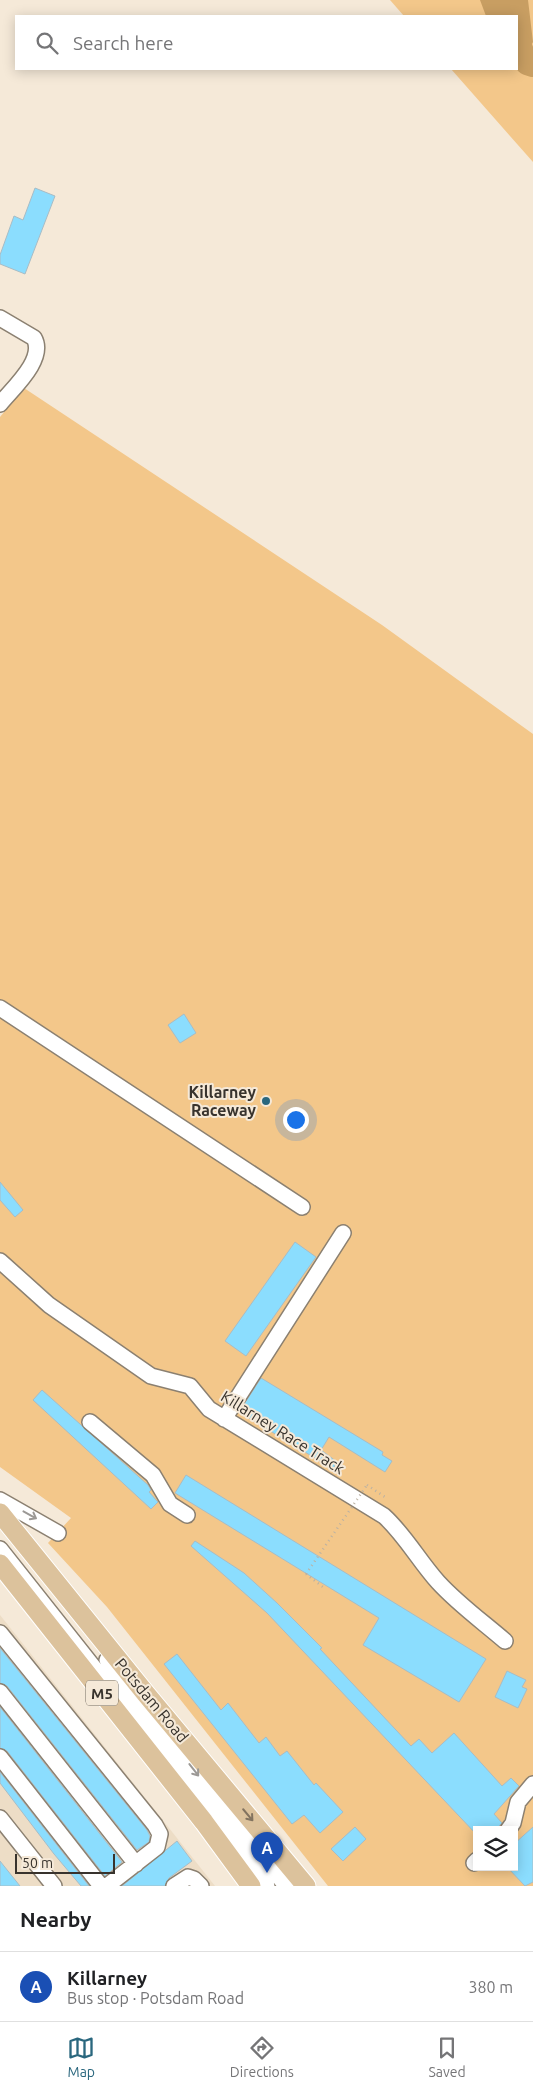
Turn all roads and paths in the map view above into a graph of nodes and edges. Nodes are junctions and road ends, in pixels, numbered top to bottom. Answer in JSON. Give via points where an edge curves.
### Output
{"nodes":[{"id":1,"x":0,"y":318,"type":"edge"},
{"id":2,"x":0,"y":404,"type":"edge"},
{"id":3,"x":0,"y":1008,"type":"edge"},
{"id":4,"x":302,"y":1207,"type":"dead end"},
{"id":5,"x":343,"y":1233,"type":"dead end"},
{"id":6,"x":0,"y":1261,"type":"edge"},
{"id":7,"x":224,"y":1419,"type":"junction"},
{"id":8,"x":90,"y":1422,"type":"dead end"},
{"id":9,"x":385,"y":1497,"type":"dead end"},
{"id":10,"x":0,"y":1500,"type":"edge"},
{"id":11,"x":0,"y":1513,"type":"edge"},
{"id":12,"x":187,"y":1515,"type":"dead end"},
{"id":13,"x":0,"y":1526,"type":"edge"},
{"id":14,"x":58,"y":1533,"type":"dead end"},
{"id":15,"x":0,"y":1549,"type":"edge"},
{"id":16,"x":0,"y":1564,"type":"edge"},
{"id":17,"x":323,"y":1587,"type":"dead end"},
{"id":18,"x":0,"y":1633,"type":"edge"},
{"id":19,"x":506,"y":1641,"type":"dead end"},
{"id":20,"x":0,"y":1692,"type":"edge"},
{"id":21,"x":0,"y":1757,"type":"edge"},
{"id":22,"x":533,"y":1784,"type":"edge"},
{"id":23,"x":0,"y":1818,"type":"edge"},
{"id":24,"x":511,"y":1826,"type":"edge"},
{"id":25,"x":136,"y":1864,"type":"junction"},
{"id":26,"x":54,"y":1886,"type":"edge"},
{"id":27,"x":101,"y":1886,"type":"edge"},
{"id":28,"x":107,"y":1886,"type":"edge"},
{"id":29,"x":174,"y":1886,"type":"edge"},
{"id":30,"x":201,"y":1886,"type":"edge"},
{"id":31,"x":251,"y":1886,"type":"edge"},
{"id":32,"x":267,"y":1886,"type":"edge"},
{"id":33,"x":286,"y":1886,"type":"edge"},
{"id":34,"x":306,"y":1886,"type":"edge"}],
"edges":[{"from":1,"to":2,"type":"street","via":[[34,338],[38,350]]},
{"from":3,"to":4,"type":"street"},
{"from":5,"to":7,"type":"street"},
{"from":6,"to":7,"type":"street","name":"Killarney Race Track","via":[[49,1305],[104,1345],[151,1376],[190,1386],[209,1410]]},
{"from":7,"to":19,"type":"street","name":"Killarney Race Track","via":[[384,1516],[454,1599]]},
{"from":8,"to":12,"type":"street","via":[[153,1475],[170,1504]]},
{"from":9,"to":17,"type":"path","bridge":true,"via":[[367,1485],[306,1574]]},
{"from":10,"to":14,"type":"street","one_way":true},
{"from":11,"to":34,"type":"main road","name":"Potsdam Road","number":"M5","one_way":true},
{"from":13,"to":33,"type":"street","one_way":true},
{"from":15,"to":32,"type":"street"},
{"from":16,"to":31,"type":"main road","name":"Potsdam Road","number":"M5"},
{"from":18,"to":25,"type":"street","via":[[155,1825],[160,1834],[159,1844]]},
{"from":20,"to":25,"type":"street"},
{"from":21,"to":27,"type":"street"},
{"from":22,"to":24,"type":"street","via":[[518,1802]]},
{"from":23,"to":26,"type":"street"},
{"from":25,"to":28,"type":"street"},
{"from":29,"to":30,"type":"street","via":[[188,1877]]}]}
